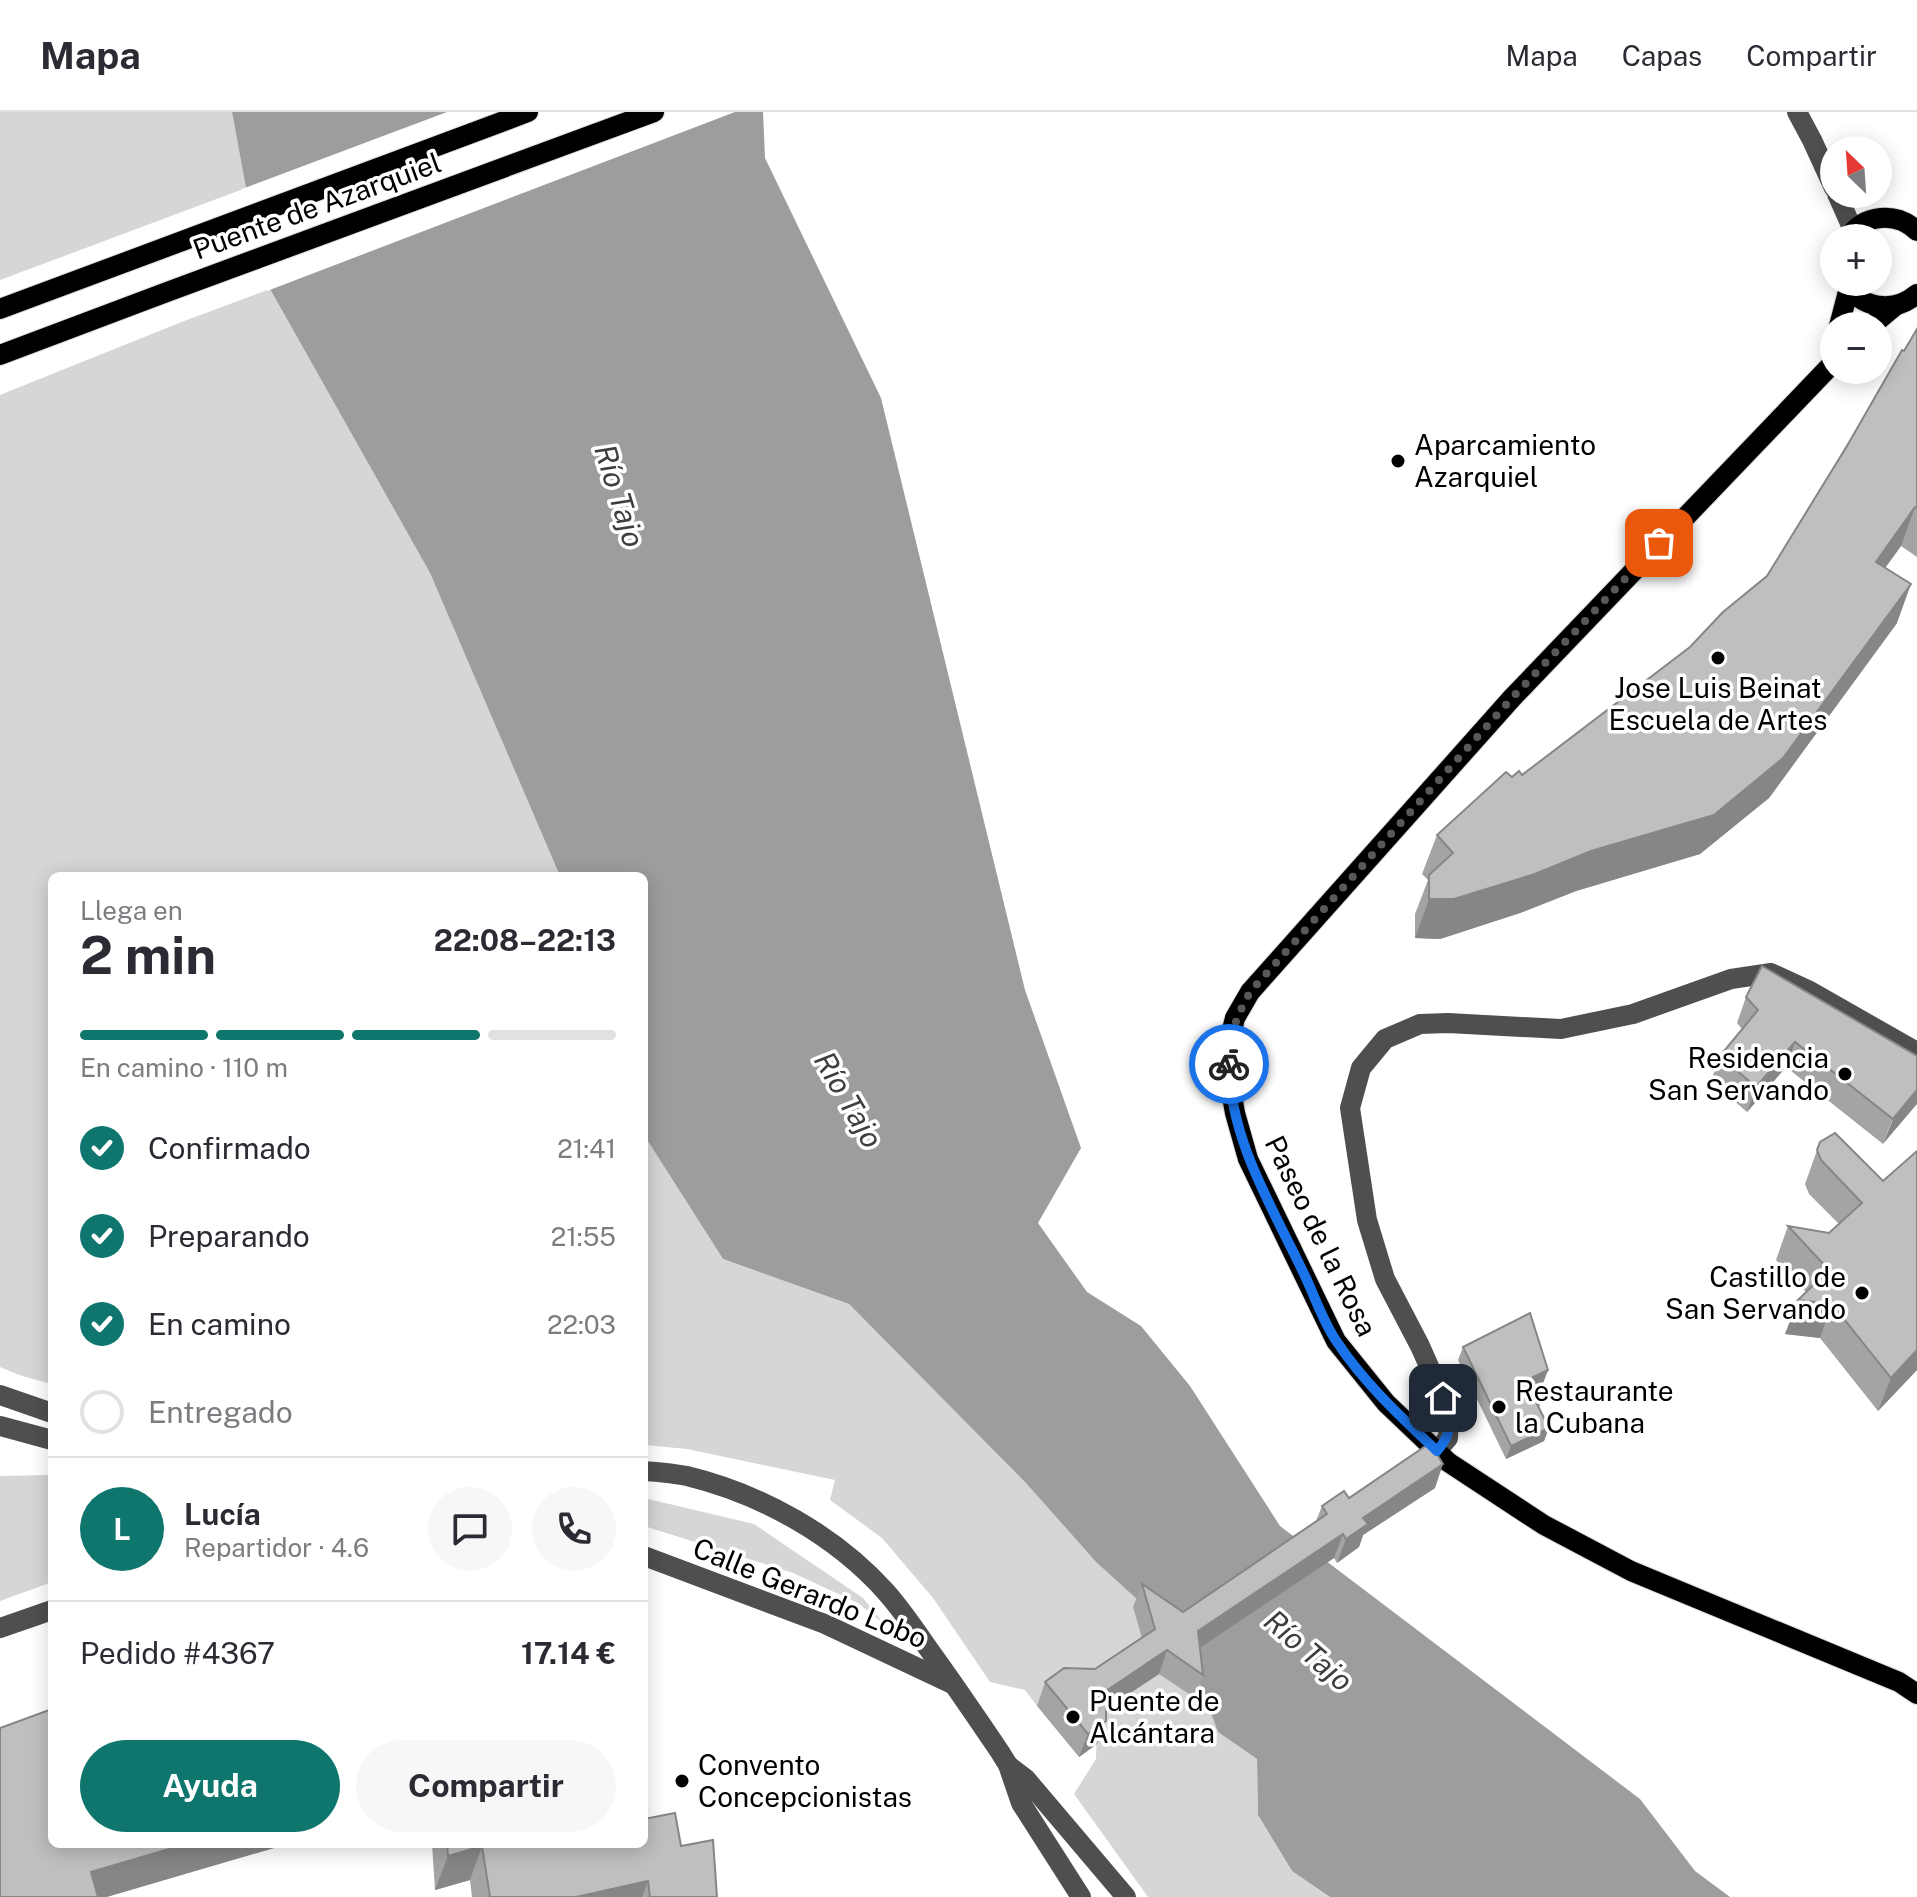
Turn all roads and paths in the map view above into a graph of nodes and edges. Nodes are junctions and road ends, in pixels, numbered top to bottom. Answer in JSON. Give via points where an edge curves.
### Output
{"nodes":[{"id":1,"x":528,"y":112,"type":"edge"},
{"id":2,"x":654,"y":112,"type":"edge"},
{"id":3,"x":1797,"y":112,"type":"edge"},
{"id":4,"x":1820,"y":159,"type":"edge"},
{"id":5,"x":1917,"y":213,"type":"edge"},
{"id":6,"x":1896,"y":218,"type":"junction"},
{"id":7,"x":1863,"y":224,"type":"edge"},
{"id":8,"x":1917,"y":231,"type":"edge"},
{"id":9,"x":1917,"y":294,"type":"edge"},
{"id":10,"x":1857,"y":296,"type":"edge"},
{"id":11,"x":1895,"y":306,"type":"junction"},
{"id":12,"x":0,"y":309,"type":"edge"},
{"id":13,"x":1888,"y":312,"type":"edge"},
{"id":14,"x":0,"y":355,"type":"edge"},
{"id":15,"x":1820,"y":376,"type":"edge"},
{"id":16,"x":1917,"y":1052,"type":"edge"},
{"id":17,"x":0,"y":1395,"type":"edge"},
{"id":18,"x":48,"y":1412,"type":"edge"},
{"id":19,"x":0,"y":1426,"type":"edge"},
{"id":20,"x":48,"y":1439,"type":"edge"},
{"id":21,"x":1437,"y":1451,"type":"junction"},
{"id":22,"x":648,"y":1471,"type":"edge"},
{"id":23,"x":648,"y":1558,"type":"edge"},
{"id":24,"x":48,"y":1611,"type":"edge"},
{"id":25,"x":0,"y":1628,"type":"edge"},
{"id":26,"x":954,"y":1685,"type":"junction"},
{"id":27,"x":1917,"y":1694,"type":"edge"},
{"id":28,"x":1008,"y":1765,"type":"junction"},
{"id":29,"x":1081,"y":1897,"type":"edge"},
{"id":30,"x":1126,"y":1897,"type":"edge"}],
"edges":[{"from":1,"to":12,"type":"main road","name":"Puente de Azarquiel"},
{"from":2,"to":14,"type":"main road","name":"Puente de Azarquiel"},
{"from":3,"to":4,"type":"street"},
{"from":5,"to":6,"type":"main road"},
{"from":6,"to":7,"type":"main road"},
{"from":6,"to":8,"type":"main road"},
{"from":9,"to":11,"type":"main road"},
{"from":10,"to":11,"type":"main road","via":[[1869,304]]},
{"from":11,"to":13,"type":"main road"},
{"from":15,"to":21,"type":"main road","name":"Paseo de la Rosa","via":[[1512,698],[1250,992],[1235,1018],[1228,1046],[1229,1079],[1248,1159],[1336,1341],[1386,1403]]},
{"from":16,"to":21,"type":"street","via":[[1771,973],[1731,979],[1633,1014],[1561,1029],[1420,1024],[1385,1039],[1361,1068],[1350,1108],[1367,1220],[1385,1279],[1449,1418],[1448,1438]]},
{"from":17,"to":18,"type":"street"},
{"from":19,"to":20,"type":"street"},
{"from":21,"to":27,"type":"main road","name":"Paseo de la Rosa","via":[[1520,1510],[1631,1571]]},
{"from":22,"to":26,"type":"street","via":[[730,1489],[831,1542],[886,1592]]},
{"from":23,"to":26,"type":"street","name":"Calle Gerardo Lobo","via":[[825,1624]]},
{"from":24,"to":25,"type":"street"},
{"from":26,"to":28,"type":"street"},
{"from":28,"to":29,"type":"street","via":[[1021,1803]]},
{"from":28,"to":30,"type":"street","via":[[1026,1779]]}]}
